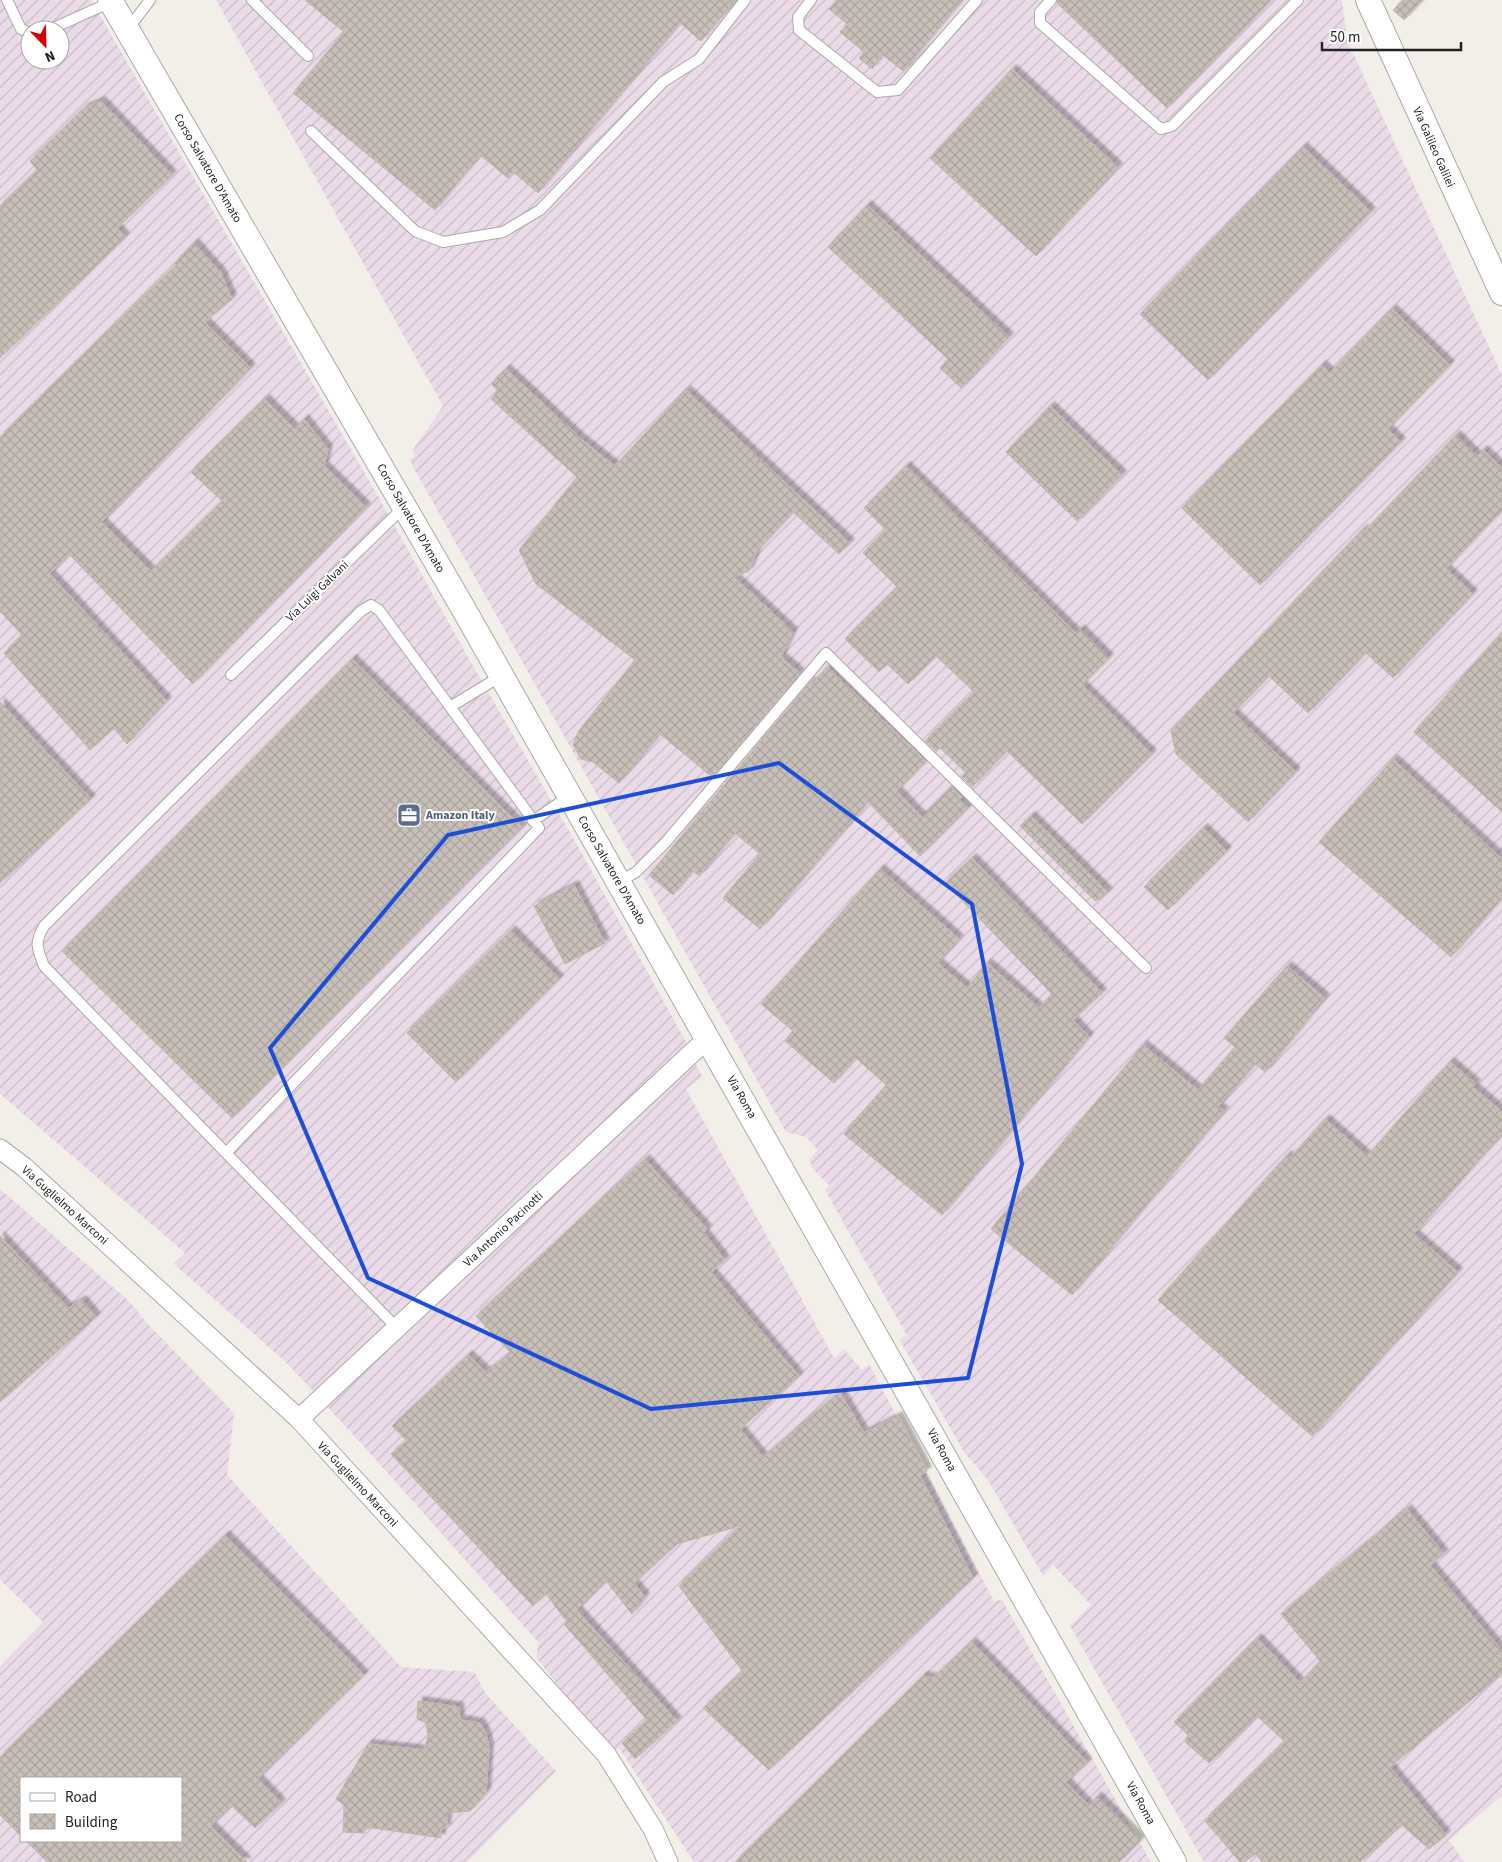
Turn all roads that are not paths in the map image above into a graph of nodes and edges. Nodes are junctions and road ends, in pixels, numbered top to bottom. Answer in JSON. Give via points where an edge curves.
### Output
{"nodes":[{"id":1,"x":7,"y":0,"type":"edge"},
{"id":2,"x":150,"y":0,"type":"edge"},
{"id":3,"x":252,"y":0,"type":"edge"},
{"id":4,"x":746,"y":0,"type":"edge"},
{"id":5,"x":811,"y":0,"type":"edge"},
{"id":6,"x":977,"y":0,"type":"edge"},
{"id":7,"x":1050,"y":0,"type":"edge"},
{"id":8,"x":1298,"y":0,"type":"edge"},
{"id":9,"x":1368,"y":0,"type":"edge"},
{"id":10,"x":111,"y":1,"type":"edge"},
{"id":11,"x":70,"y":20,"type":"edge"},
{"id":12,"x":20,"y":27,"type":"edge"},
{"id":13,"x":127,"y":30,"type":"junction"},
{"id":14,"x":308,"y":56,"type":"dead end"},
{"id":15,"x":311,"y":131,"type":"dead end"},
{"id":16,"x":1502,"y":294,"type":"edge"},
{"id":17,"x":404,"y":507,"type":"junction"},
{"id":18,"x":231,"y":675,"type":"dead end"},
{"id":19,"x":501,"y":676,"type":"junction"},
{"id":20,"x":450,"y":707,"type":"junction"},
{"id":21,"x":570,"y":796,"type":"junction"},
{"id":22,"x":533,"y":821,"type":"junction"},
{"id":23,"x":619,"y":882,"type":"junction"},
{"id":24,"x":1146,"y":968,"type":"dead end"},
{"id":25,"x":708,"y":1038,"type":"junction"},
{"id":26,"x":0,"y":1149,"type":"edge"},
{"id":27,"x":226,"y":1153,"type":"junction"},
{"id":28,"x":398,"y":1329,"type":"junction"},
{"id":29,"x":299,"y":1419,"type":"junction"},
{"id":30,"x":668,"y":1862,"type":"edge"},
{"id":31,"x":1174,"y":1862,"type":"edge"}],
"edges":[{"from":1,"to":12,"type":"lane"},
{"from":2,"to":13,"type":"lane"},
{"from":3,"to":14,"type":"lane"},
{"from":4,"to":15,"type":"lane","via":[[699,59],[663,82],[540,210],[503,232],[443,242],[415,231]]},
{"from":5,"to":6,"type":"lane","via":[[798,17],[799,30],[877,92],[898,90]]},
{"from":7,"to":8,"type":"lane","via":[[1040,12],[1040,23],[1161,129],[1172,126]]},
{"from":9,"to":16,"type":"street","name":"Via Galileo Galilei"},
{"from":10,"to":11,"type":"lane"},
{"from":10,"to":13,"type":"street","name":"Corso Salvatore D'Amato"},
{"from":13,"to":17,"type":"street","name":"Corso Salvatore D'Amato"},
{"from":17,"to":18,"type":"lane","name":"Via Luigi Galvani"},
{"from":17,"to":19,"type":"street","name":"Corso Salvatore D'Amato"},
{"from":19,"to":20,"type":"lane"},
{"from":19,"to":21,"type":"street","name":"Corso Salvatore D'Amato"},
{"from":20,"to":22,"type":"lane"},
{"from":20,"to":27,"type":"lane","via":[[379,610],[371,606],[361,610],[44,926],[37,938],[44,966]]},
{"from":21,"to":22,"type":"lane"},
{"from":21,"to":23,"type":"street","name":"Corso Salvatore D'Amato"},
{"from":22,"to":27,"type":"lane","via":[[539,828]]},
{"from":23,"to":24,"type":"lane","via":[[636,872],[665,843],[826,653]]},
{"from":23,"to":25,"type":"street","name":"Corso Salvatore D'Amato"},
{"from":25,"to":28,"type":"street","name":"Via Antonio Pacinotti"},
{"from":25,"to":31,"type":"street","name":"Via Roma"},
{"from":26,"to":29,"type":"street","name":"Via Guglielmo Marconi","via":[[24,1167]]},
{"from":27,"to":28,"type":"lane"},
{"from":28,"to":29,"type":"street","name":"Via Antonio Pacinotti"},
{"from":29,"to":30,"type":"street","name":"Via Guglielmo Marconi","via":[[606,1754],[653,1829]]}]}
